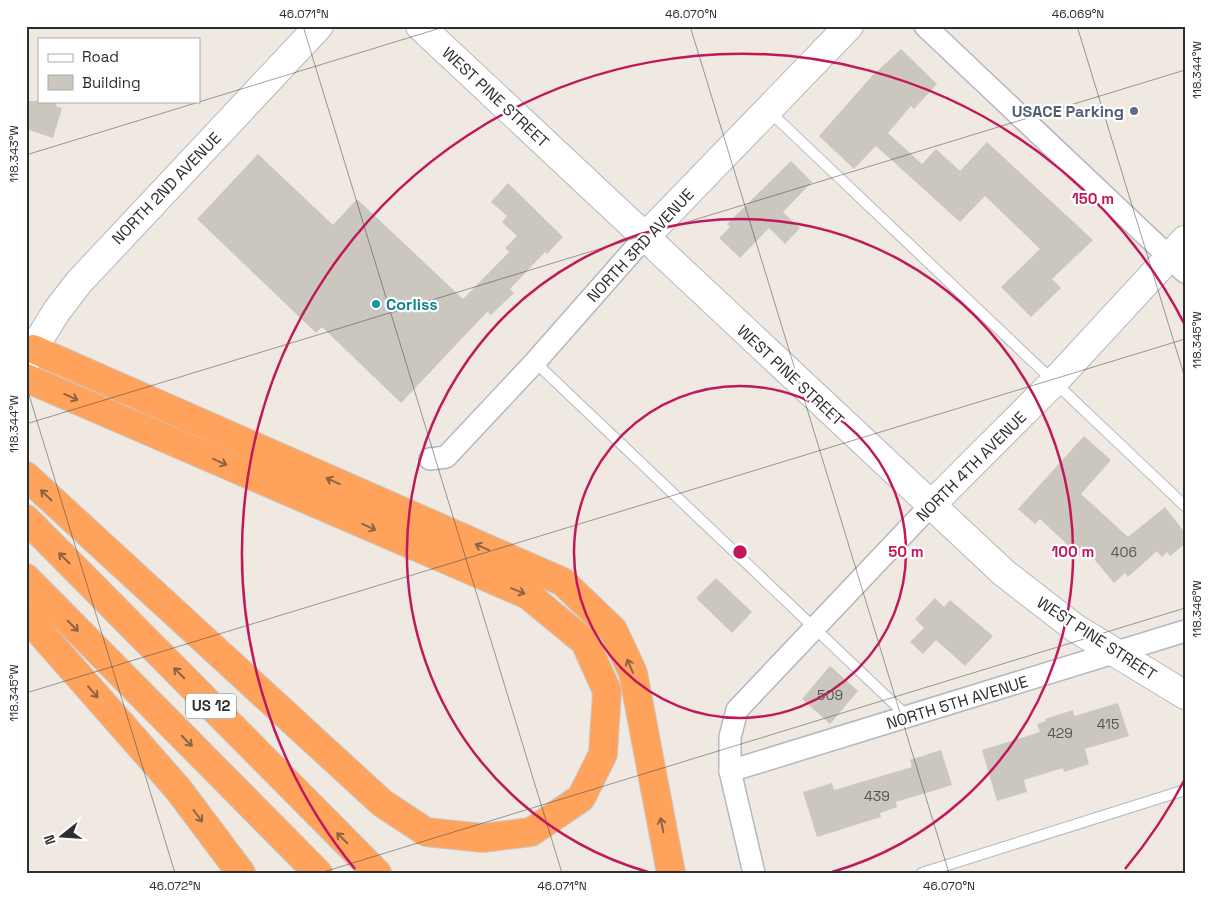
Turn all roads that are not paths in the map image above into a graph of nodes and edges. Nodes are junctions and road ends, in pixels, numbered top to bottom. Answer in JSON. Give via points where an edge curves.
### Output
{"nodes":[{"id":1,"x":319,"y":26,"type":"edge"},
{"id":2,"x":420,"y":26,"type":"edge"},
{"id":3,"x":850,"y":26,"type":"edge"},
{"id":4,"x":924,"y":26,"type":"edge"},
{"id":5,"x":770,"y":111,"type":"junction"},
{"id":6,"x":645,"y":237,"type":"junction"},
{"id":7,"x":1180,"y":256,"type":"edge"},
{"id":8,"x":30,"y":355,"type":"edge"},
{"id":9,"x":535,"y":362,"type":"junction"},
{"id":10,"x":26,"y":378,"type":"edge"},
{"id":11,"x":1054,"y":382,"type":"junction"},
{"id":12,"x":430,"y":459,"type":"dead end"},
{"id":13,"x":26,"y":476,"type":"edge"},
{"id":14,"x":930,"y":506,"type":"junction"},
{"id":15,"x":1185,"y":506,"type":"edge"},
{"id":16,"x":26,"y":519,"type":"edge"},
{"id":17,"x":26,"y":578,"type":"edge"},
{"id":18,"x":26,"y":616,"type":"edge"},
{"id":19,"x":814,"y":628,"type":"junction"},
{"id":20,"x":1185,"y":631,"type":"edge"},
{"id":21,"x":1115,"y":652,"type":"junction"},
{"id":22,"x":1185,"y":695,"type":"edge"},
{"id":23,"x":909,"y":717,"type":"junction"},
{"id":24,"x":730,"y":771,"type":"junction"},
{"id":25,"x":1185,"y":790,"type":"edge"},
{"id":26,"x":242,"y":873,"type":"edge"},
{"id":27,"x":318,"y":873,"type":"edge"},
{"id":28,"x":377,"y":873,"type":"edge"},
{"id":29,"x":671,"y":873,"type":"edge"},
{"id":30,"x":754,"y":873,"type":"edge"},
{"id":31,"x":922,"y":873,"type":"edge"}],
"edges":[{"from":1,"to":8,"type":"main road","name":"NORTH 2ND AVENUE","via":[[94,264],[56,312]]},
{"from":2,"to":6,"type":"main road","name":"WEST PINE STREET"},
{"from":3,"to":5,"type":"main road","name":"NORTH 3RD AVENUE"},
{"from":4,"to":7,"type":"street"},
{"from":5,"to":6,"type":"main road","name":"NORTH 3RD AVENUE"},
{"from":5,"to":11,"type":"lane"},
{"from":6,"to":9,"type":"street","name":"NORTH 3RD AVENUE"},
{"from":6,"to":14,"type":"main road","name":"WEST PINE STREET"},
{"from":7,"to":11,"type":"main road","name":"NORTH 4TH AVENUE"},
{"from":29,"to":8,"type":"highway","one_way":true,"via":[[633,673],[614,630],[563,582]]},
{"from":9,"to":12,"type":"street","name":"NORTH 3RD AVENUE","via":[[446,457]]},
{"from":9,"to":19,"type":"lane"},
{"from":10,"to":13,"type":"highway","one_way":true,"via":[[528,595],[584,642],[607,692],[603,754],[581,798],[531,832],[483,838],[426,832],[382,802]]},
{"from":11,"to":14,"type":"main road","name":"NORTH 4TH AVENUE"},
{"from":11,"to":15,"type":"lane"},
{"from":14,"to":19,"type":"street","name":"NORTH 4TH AVENUE"},
{"from":14,"to":21,"type":"main road","name":"WEST PINE STREET","via":[[1038,600]]},
{"from":28,"to":16,"type":"highway","number":"US 12","one_way":true},
{"from":17,"to":27,"type":"highway","number":"US 12","one_way":true},
{"from":18,"to":26,"type":"highway","one_way":true,"via":[[178,789]]},
{"from":19,"to":23,"type":"lane"},
{"from":19,"to":24,"type":"street","name":"NORTH 4TH AVENUE","via":[[737,710],[730,737]]},
{"from":20,"to":21,"type":"street","name":"NORTH 5TH AVENUE"},
{"from":21,"to":22,"type":"main road","name":"WEST PINE STREET"},
{"from":21,"to":23,"type":"street","name":"NORTH 5TH AVENUE"},
{"from":23,"to":24,"type":"street","name":"NORTH 5TH AVENUE"},
{"from":24,"to":30,"type":"street","name":"NORTH 4TH AVENUE"},
{"from":25,"to":31,"type":"lane"}]}
